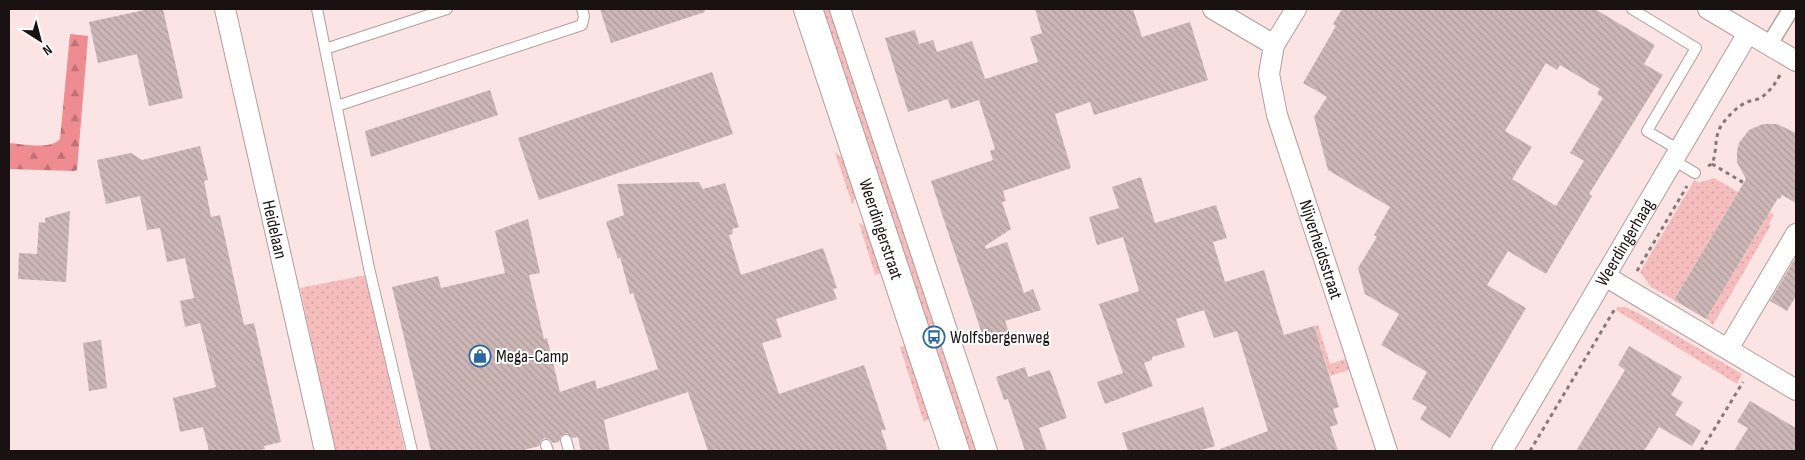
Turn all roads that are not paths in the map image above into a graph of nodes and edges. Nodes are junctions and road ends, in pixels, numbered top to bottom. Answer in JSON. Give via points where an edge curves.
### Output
{"nodes":[{"id":1,"x":225,"y":9,"type":"edge"},
{"id":2,"x":317,"y":9,"type":"edge"},
{"id":3,"x":447,"y":9,"type":"edge"},
{"id":4,"x":582,"y":9,"type":"edge"},
{"id":5,"x":808,"y":9,"type":"edge"},
{"id":6,"x":840,"y":9,"type":"edge"},
{"id":7,"x":1212,"y":9,"type":"edge"},
{"id":8,"x":1296,"y":9,"type":"edge"},
{"id":9,"x":1632,"y":9,"type":"edge"},
{"id":10,"x":1708,"y":9,"type":"edge"},
{"id":11,"x":1791,"y":9,"type":"edge"},
{"id":12,"x":1748,"y":33,"type":"junction"},
{"id":13,"x":1274,"y":45,"type":"junction"},
{"id":14,"x":1769,"y":45,"type":"junction"},
{"id":15,"x":325,"y":49,"type":"junction"},
{"id":16,"x":1793,"y":60,"type":"edge"},
{"id":17,"x":337,"y":106,"type":"junction"},
{"id":18,"x":1676,"y":155,"type":"junction"},
{"id":19,"x":1695,"y":173,"type":"road end"},
{"id":20,"x":1796,"y":234,"type":"edge"},
{"id":21,"x":1605,"y":276,"type":"junction"},
{"id":22,"x":1728,"y":349,"type":"junction"},
{"id":23,"x":1796,"y":390,"type":"edge"},
{"id":24,"x":566,"y":440,"type":"dead end"},
{"id":25,"x":325,"y":451,"type":"edge"},
{"id":26,"x":412,"y":451,"type":"edge"},
{"id":27,"x":569,"y":451,"type":"edge"},
{"id":28,"x":955,"y":451,"type":"edge"},
{"id":29,"x":987,"y":451,"type":"edge"},
{"id":30,"x":1387,"y":451,"type":"edge"},
{"id":31,"x":1502,"y":451,"type":"edge"}],
"edges":[{"from":1,"to":25,"type":"street","name":"Heidelaan"},
{"from":2,"to":15,"type":"lane"},
{"from":3,"to":15,"type":"lane"},
{"from":4,"to":17,"type":"lane","via":[[582,25]]},
{"from":5,"to":28,"type":"main road","name":"Weerdingerstraat"},
{"from":6,"to":29,"type":"street","name":"Weerdingerstraat"},
{"from":7,"to":13,"type":"street"},
{"from":8,"to":13,"type":"street","name":"Nijverheidsstraat"},
{"from":9,"to":18,"type":"lane","via":[[1696,48],[1648,131]]},
{"from":10,"to":12,"type":"street"},
{"from":11,"to":14,"type":"street"},
{"from":12,"to":14,"type":"street"},
{"from":12,"to":18,"type":"street","name":"Weerdingerhaag"},
{"from":13,"to":30,"type":"street","name":"Nijverheidsstraat","via":[[1269,74],[1277,114]]},
{"from":14,"to":16,"type":"street"},
{"from":15,"to":17,"type":"lane"},
{"from":17,"to":26,"type":"lane","via":[[369,268]]},
{"from":18,"to":19,"type":"lane"},
{"from":18,"to":21,"type":"street","name":"Weerdingerhaag"},
{"from":20,"to":22,"type":"street"},
{"from":21,"to":22,"type":"street"},
{"from":21,"to":31,"type":"street","name":"Weerdingerhaag"},
{"from":22,"to":23,"type":"street"},
{"from":24,"to":27,"type":"lane"}]}
